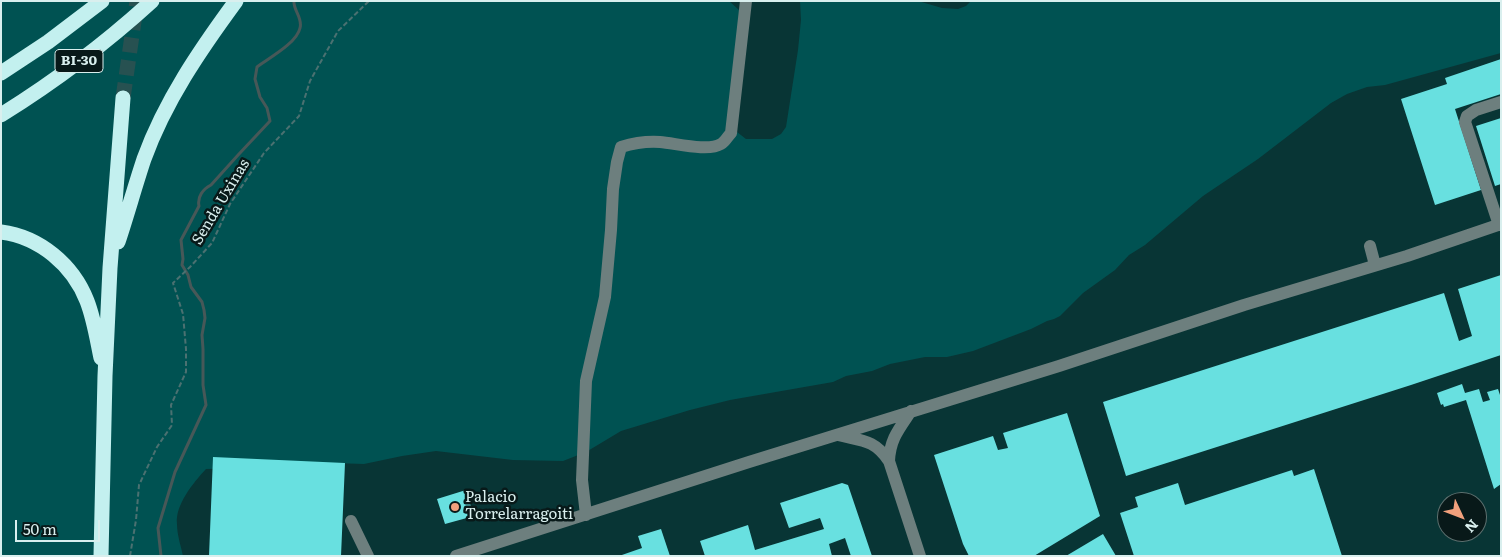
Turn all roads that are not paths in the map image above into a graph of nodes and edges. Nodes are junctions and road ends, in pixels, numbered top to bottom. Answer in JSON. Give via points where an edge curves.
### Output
{"nodes":[{"id":1,"x":102,"y":1,"type":"edge"},
{"id":2,"x":152,"y":1,"type":"edge"},
{"id":3,"x":236,"y":1,"type":"edge"},
{"id":4,"x":746,"y":1,"type":"edge"},
{"id":5,"x":1,"y":73,"type":"edge"},
{"id":6,"x":123,"y":98,"type":"tunnel mouth"},
{"id":7,"x":1501,"y":102,"type":"edge"},
{"id":8,"x":1,"y":115,"type":"edge"},
{"id":9,"x":1500,"y":224,"type":"edge"},
{"id":10,"x":1,"y":232,"type":"edge"},
{"id":11,"x":1370,"y":246,"type":"dead end"},
{"id":12,"x":1375,"y":265,"type":"junction"},
{"id":13,"x":110,"y":268,"type":"junction"},
{"id":14,"x":105,"y":376,"type":"junction"},
{"id":15,"x":911,"y":411,"type":"junction"},
{"id":16,"x":877,"y":422,"type":"junction"},
{"id":17,"x":838,"y":435,"type":"junction"},
{"id":18,"x":886,"y":447,"type":"junction"},
{"id":19,"x":586,"y":515,"type":"junction"},
{"id":20,"x":351,"y":521,"type":"dead end"},
{"id":21,"x":101,"y":556,"type":"edge"},
{"id":22,"x":368,"y":556,"type":"edge"},
{"id":23,"x":456,"y":556,"type":"edge"},
{"id":24,"x":920,"y":556,"type":"edge"}],
"edges":[{"from":1,"to":5,"type":"highway","number":"BI-30"},
{"from":2,"to":8,"type":"highway","number":"BI-30","via":[[80,60]]},
{"from":3,"to":13,"type":"highway","via":[[181,82],[153,137]]},
{"from":4,"to":19,"type":"street","via":[[731,132],[726,140],[720,145],[703,148],[658,142],[636,142],[621,147],[613,189],[604,297],[586,381],[582,480]]},
{"from":6,"to":13,"type":"highway"},
{"from":7,"to":9,"type":"street","via":[[1476,110],[1466,116],[1465,122]]},
{"from":9,"to":12,"type":"street"},
{"from":10,"to":14,"type":"highway","via":[[36,243],[64,263],[72,274],[88,302]]},
{"from":11,"to":12,"type":"street"},
{"from":12,"to":15,"type":"street"},
{"from":13,"to":14,"type":"highway"},
{"from":14,"to":21,"type":"highway"},
{"from":15,"to":16,"type":"street"},
{"from":15,"to":18,"type":"street"},
{"from":16,"to":17,"type":"street"},
{"from":16,"to":18,"type":"street","via":[[884,429]]},
{"from":17,"to":18,"type":"street"},
{"from":17,"to":19,"type":"street"},
{"from":18,"to":24,"type":"street"},
{"from":19,"to":23,"type":"street"},
{"from":20,"to":22,"type":"street"}]}
